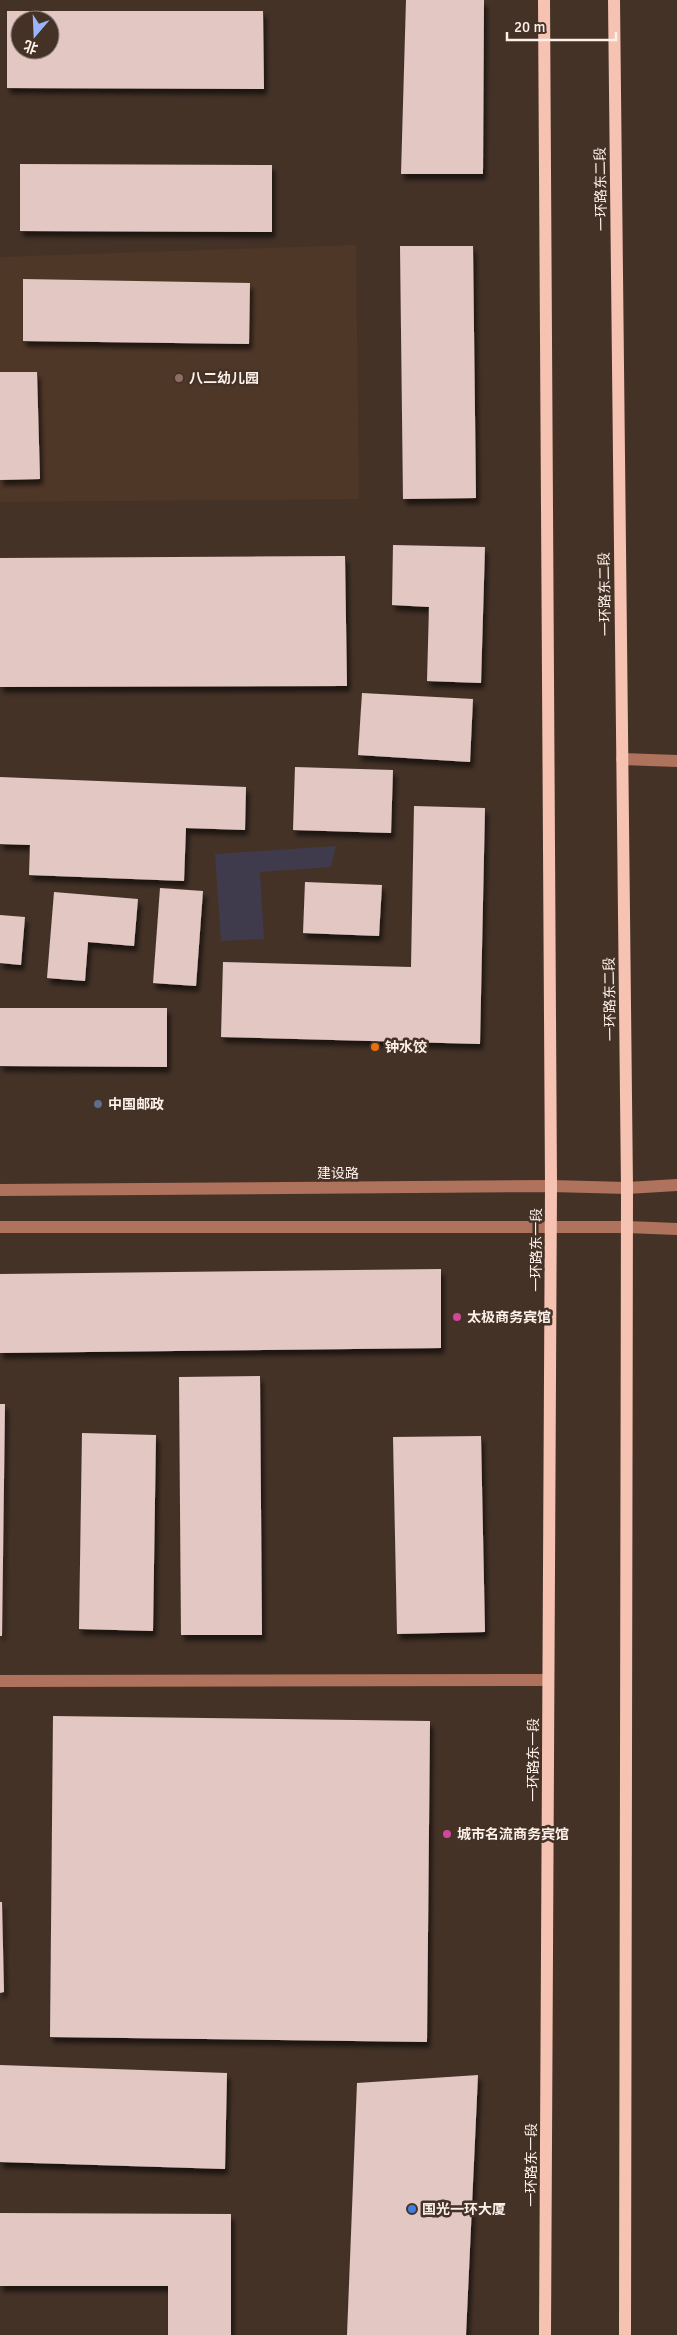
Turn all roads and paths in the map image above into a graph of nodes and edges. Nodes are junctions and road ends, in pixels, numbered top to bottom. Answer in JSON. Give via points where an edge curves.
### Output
{"nodes":[{"id":1,"x":544,"y":0,"type":"edge"},
{"id":2,"x":614,"y":0,"type":"edge"},
{"id":3,"x":622,"y":759,"type":"junction"},
{"id":4,"x":677,"y":761,"type":"edge"},
{"id":5,"x":552,"y":1186,"type":"junction"},
{"id":6,"x":677,"y":1186,"type":"edge"},
{"id":7,"x":627,"y":1188,"type":"junction"},
{"id":8,"x":0,"y":1190,"type":"edge"},
{"id":9,"x":0,"y":1227,"type":"edge"},
{"id":10,"x":551,"y":1227,"type":"junction"},
{"id":11,"x":627,"y":1227,"type":"junction"},
{"id":12,"x":677,"y":1229,"type":"edge"},
{"id":13,"x":548,"y":1680,"type":"junction"},
{"id":14,"x":0,"y":1681,"type":"edge"},
{"id":15,"x":545,"y":2335,"type":"edge"},
{"id":16,"x":625,"y":2335,"type":"edge"}],
"edges":[{"from":1,"to":5,"type":"main road"},
{"from":2,"to":3,"type":"main road","name":"一环路东二段"},
{"from":3,"to":4,"type":"street"},
{"from":3,"to":7,"type":"main road","name":"一环路东二段"},
{"from":5,"to":7,"type":"street","name":"建设路"},
{"from":5,"to":8,"type":"street","name":"建设路"},
{"from":5,"to":10,"type":"main road","name":"一环路东一段"},
{"from":6,"to":7,"type":"street","name":"建设路"},
{"from":7,"to":11,"type":"main road"},
{"from":9,"to":10,"type":"street"},
{"from":10,"to":11,"type":"street"},
{"from":10,"to":13,"type":"main road","name":"一环路东一段"},
{"from":11,"to":12,"type":"street"},
{"from":11,"to":16,"type":"main road"},
{"from":13,"to":14,"type":"street"},
{"from":13,"to":15,"type":"main road","name":"一环路东一段"}]}
